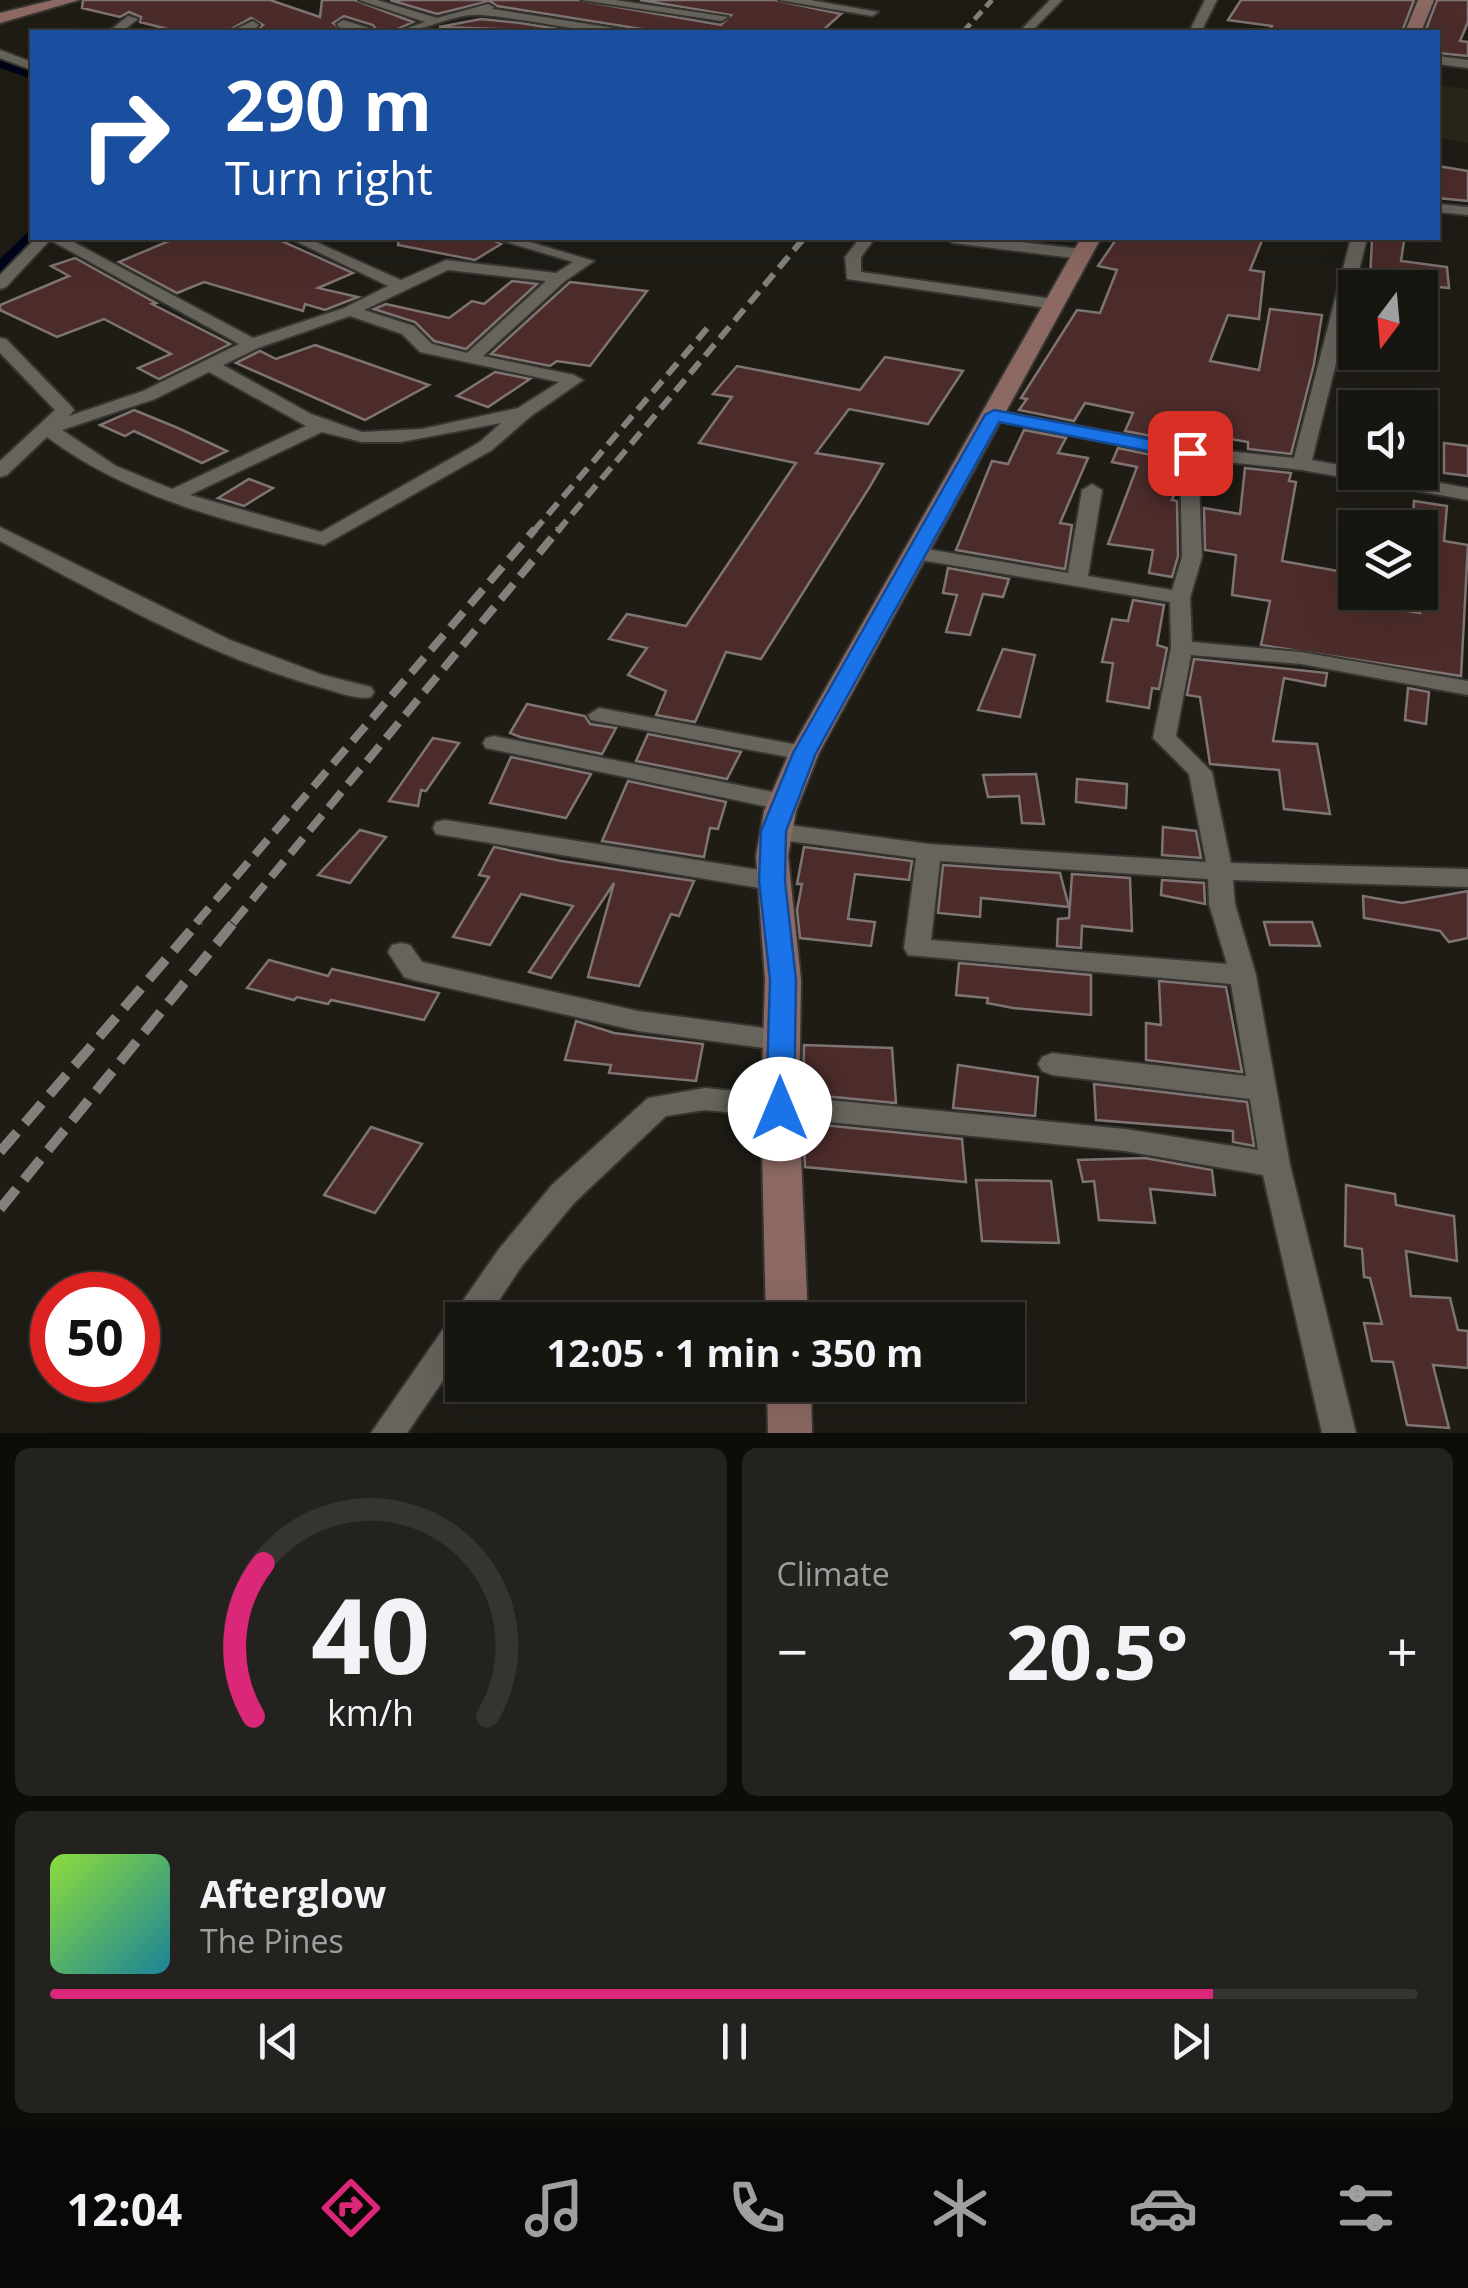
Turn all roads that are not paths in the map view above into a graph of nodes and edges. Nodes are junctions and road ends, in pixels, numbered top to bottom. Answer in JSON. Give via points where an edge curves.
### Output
{"nodes":[{"id":1,"x":71,"y":0,"type":"edge"},
{"id":2,"x":365,"y":0,"type":"edge"},
{"id":3,"x":506,"y":0,"type":"edge"},
{"id":4,"x":587,"y":0,"type":"edge"},
{"id":5,"x":785,"y":0,"type":"edge"},
{"id":6,"x":1056,"y":0,"type":"edge"},
{"id":7,"x":1211,"y":0,"type":"edge"},
{"id":8,"x":1426,"y":0,"type":"edge"},
{"id":9,"x":477,"y":11,"type":"junction"},
{"id":10,"x":872,"y":12,"type":"dead end"},
{"id":11,"x":722,"y":17,"type":"dead end"},
{"id":12,"x":0,"y":18,"type":"edge"},
{"id":13,"x":132,"y":18,"type":"dead end"},
{"id":14,"x":441,"y":23,"type":"junction"},
{"id":15,"x":343,"y":24,"type":"dead end"},
{"id":16,"x":254,"y":26,"type":"dead end"},
{"id":17,"x":420,"y":28,"type":"junction"},
{"id":18,"x":117,"y":30,"type":"edge"},
{"id":19,"x":241,"y":30,"type":"edge"},
{"id":20,"x":362,"y":30,"type":"edge"},
{"id":21,"x":411,"y":30,"type":"edge"},
{"id":22,"x":438,"y":30,"type":"edge"},
{"id":23,"x":618,"y":30,"type":"edge"},
{"id":24,"x":1027,"y":30,"type":"edge"},
{"id":25,"x":1196,"y":30,"type":"edge"},
{"id":26,"x":1414,"y":30,"type":"edge"},
{"id":27,"x":0,"y":54,"type":"edge"},
{"id":28,"x":1440,"y":60,"type":"edge"},
{"id":29,"x":1468,"y":64,"type":"edge"},
{"id":30,"x":30,"y":65,"type":"edge"},
{"id":31,"x":1440,"y":208,"type":"edge"},
{"id":32,"x":1468,"y":211,"type":"edge"},
{"id":33,"x":42,"y":240,"type":"edge"},
{"id":34,"x":60,"y":240,"type":"edge"},
{"id":35,"x":300,"y":240,"type":"edge"},
{"id":36,"x":510,"y":240,"type":"edge"},
{"id":37,"x":866,"y":240,"type":"edge"},
{"id":38,"x":986,"y":240,"type":"edge"},
{"id":39,"x":1358,"y":240,"type":"edge"},
{"id":40,"x":1086,"y":246,"type":"edge"},
{"id":41,"x":559,"y":278,"type":"junction"},
{"id":42,"x":0,"y":284,"type":"edge"},
{"id":43,"x":401,"y":286,"type":"junction"},
{"id":44,"x":1054,"y":304,"type":"junction"},
{"id":45,"x":350,"y":311,"type":"junction"},
{"id":46,"x":0,"y":343,"type":"edge"},
{"id":47,"x":252,"y":344,"type":"junction"},
{"id":48,"x":470,"y":359,"type":"junction"},
{"id":49,"x":210,"y":365,"type":"junction"},
{"id":50,"x":525,"y":412,"type":"junction"},
{"id":51,"x":994,"y":415,"type":"junction"},
{"id":52,"x":322,"y":424,"type":"junction"},
{"id":53,"x":48,"y":429,"type":"junction"},
{"id":54,"x":1190,"y":453,"type":"junction"},
{"id":55,"x":1302,"y":464,"type":"junction"},
{"id":56,"x":1,"y":469,"type":"edge"},
{"id":57,"x":1092,"y":490,"type":"dead end"},
{"id":58,"x":1468,"y":494,"type":"edge"},
{"id":59,"x":171,"y":497,"type":"junction"},
{"id":60,"x":0,"y":533,"type":"edge"},
{"id":61,"x":915,"y":553,"type":"junction"},
{"id":62,"x":1077,"y":583,"type":"junction"},
{"id":63,"x":1180,"y":598,"type":"junction"},
{"id":64,"x":1182,"y":648,"type":"junction"},
{"id":65,"x":1468,"y":688,"type":"edge"},
{"id":66,"x":363,"y":692,"type":"dead end"},
{"id":67,"x":599,"y":715,"type":"dead end"},
{"id":68,"x":494,"y":743,"type":"dead end"},
{"id":69,"x":804,"y":753,"type":"junction"},
{"id":70,"x":778,"y":817,"type":"junction"},
{"id":71,"x":445,"y":828,"type":"dead end"},
{"id":72,"x":929,"y":852,"type":"junction"},
{"id":73,"x":1220,"y":871,"type":"junction"},
{"id":74,"x":1468,"y":878,"type":"edge"},
{"id":75,"x":772,"y":881,"type":"junction"},
{"id":76,"x":402,"y":952,"type":"dead end"},
{"id":77,"x":1242,"y":975,"type":"junction"},
{"id":78,"x":780,"y":1040,"type":"junction"},
{"id":79,"x":1052,"y":1064,"type":"dead end"},
{"id":80,"x":1261,"y":1089,"type":"junction"},
{"id":81,"x":780,"y":1109,"type":"junction"},
{"id":82,"x":1275,"y":1165,"type":"junction"},
{"id":83,"x":480,"y":1302,"type":"edge"},
{"id":84,"x":786,"y":1302,"type":"edge"},
{"id":85,"x":445,"y":1352,"type":"edge"},
{"id":86,"x":789,"y":1402,"type":"edge"},
{"id":87,"x":388,"y":1433,"type":"edge"},
{"id":88,"x":790,"y":1433,"type":"edge"},
{"id":89,"x":1340,"y":1433,"type":"edge"}],
"edges":[{"from":1,"to":12,"type":"main road"},
{"from":2,"to":14,"type":"street"},
{"from":3,"to":9,"type":"street"},
{"from":4,"to":11,"type":"street"},
{"from":5,"to":10,"type":"street"},
{"from":6,"to":24,"type":"street"},
{"from":7,"to":25,"type":"street"},
{"from":8,"to":26,"type":"main road"},
{"from":9,"to":14,"type":"street"},
{"from":9,"to":23,"type":"street"},
{"from":13,"to":18,"type":"street"},
{"from":14,"to":17,"type":"street"},
{"from":15,"to":20,"type":"street"},
{"from":16,"to":19,"type":"street"},
{"from":17,"to":21,"type":"street"},
{"from":17,"to":22,"type":"street"},
{"from":27,"to":30,"type":"street"},
{"from":28,"to":29,"type":"street"},
{"from":31,"to":32,"type":"street"},
{"from":33,"to":42,"type":"street"},
{"from":34,"to":47,"type":"street"},
{"from":35,"to":43,"type":"street"},
{"from":36,"to":41,"type":"street","via":[[585,257]]},
{"from":37,"to":44,"type":"street","via":[[853,257],[854,276]]},
{"from":38,"to":40,"type":"street"},
{"from":39,"to":55,"type":"street"},
{"from":40,"to":44,"type":"main road"},
{"from":41,"to":43,"type":"street","via":[[446,265]]},
{"from":41,"to":48,"type":"street"},
{"from":43,"to":45,"type":"street"},
{"from":44,"to":51,"type":"main road"},
{"from":45,"to":47,"type":"street"},
{"from":45,"to":48,"type":"street","via":[[408,330],[426,348]]},
{"from":46,"to":53,"type":"street","via":[[65,410]]},
{"from":47,"to":49,"type":"street"},
{"from":48,"to":50,"type":"street","via":[[574,380]]},
{"from":49,"to":52,"type":"street"},
{"from":49,"to":53,"type":"street","via":[[148,396]]},
{"from":50,"to":52,"type":"street","via":[[378,436]]},
{"from":50,"to":59,"type":"street","via":[[486,446],[324,539]]},
{"from":51,"to":54,"type":"street"},
{"from":51,"to":61,"type":"main road"},
{"from":52,"to":59,"type":"street"},
{"from":53,"to":56,"type":"street"},
{"from":53,"to":59,"type":"street","via":[[72,450]]},
{"from":54,"to":55,"type":"street"},
{"from":54,"to":63,"type":"street","via":[[1192,557]]},
{"from":55,"to":58,"type":"street"},
{"from":57,"to":62,"type":"street"},
{"from":60,"to":66,"type":"street","via":[[296,676]]},
{"from":61,"to":62,"type":"street"},
{"from":61,"to":69,"type":"main road"},
{"from":62,"to":63,"type":"street"},
{"from":63,"to":64,"type":"street"},
{"from":64,"to":65,"type":"street","via":[[1301,658]]},
{"from":64,"to":73,"type":"street","via":[[1164,738],[1200,772]]},
{"from":67,"to":69,"type":"street"},
{"from":68,"to":70,"type":"street"},
{"from":69,"to":70,"type":"main road"},
{"from":70,"to":72,"type":"street"},
{"from":70,"to":75,"type":"main road"},
{"from":71,"to":75,"type":"street"},
{"from":72,"to":73,"type":"street"},
{"from":72,"to":77,"type":"street","via":[[917,948]]},
{"from":73,"to":74,"type":"street"},
{"from":73,"to":77,"type":"street"},
{"from":75,"to":78,"type":"main road","via":[[783,980]]},
{"from":76,"to":78,"type":"street","via":[[413,970],[638,1021]]},
{"from":77,"to":80,"type":"street"},
{"from":78,"to":81,"type":"main road"},
{"from":79,"to":80,"type":"street"},
{"from":80,"to":82,"type":"street"},
{"from":81,"to":82,"type":"street","via":[[1125,1140]]},
{"from":81,"to":83,"type":"street","via":[[705,1099],[658,1106],[563,1194]]},
{"from":81,"to":84,"type":"main road"},
{"from":82,"to":89,"type":"street"},
{"from":85,"to":87,"type":"street"},
{"from":86,"to":88,"type":"main road"}]}
